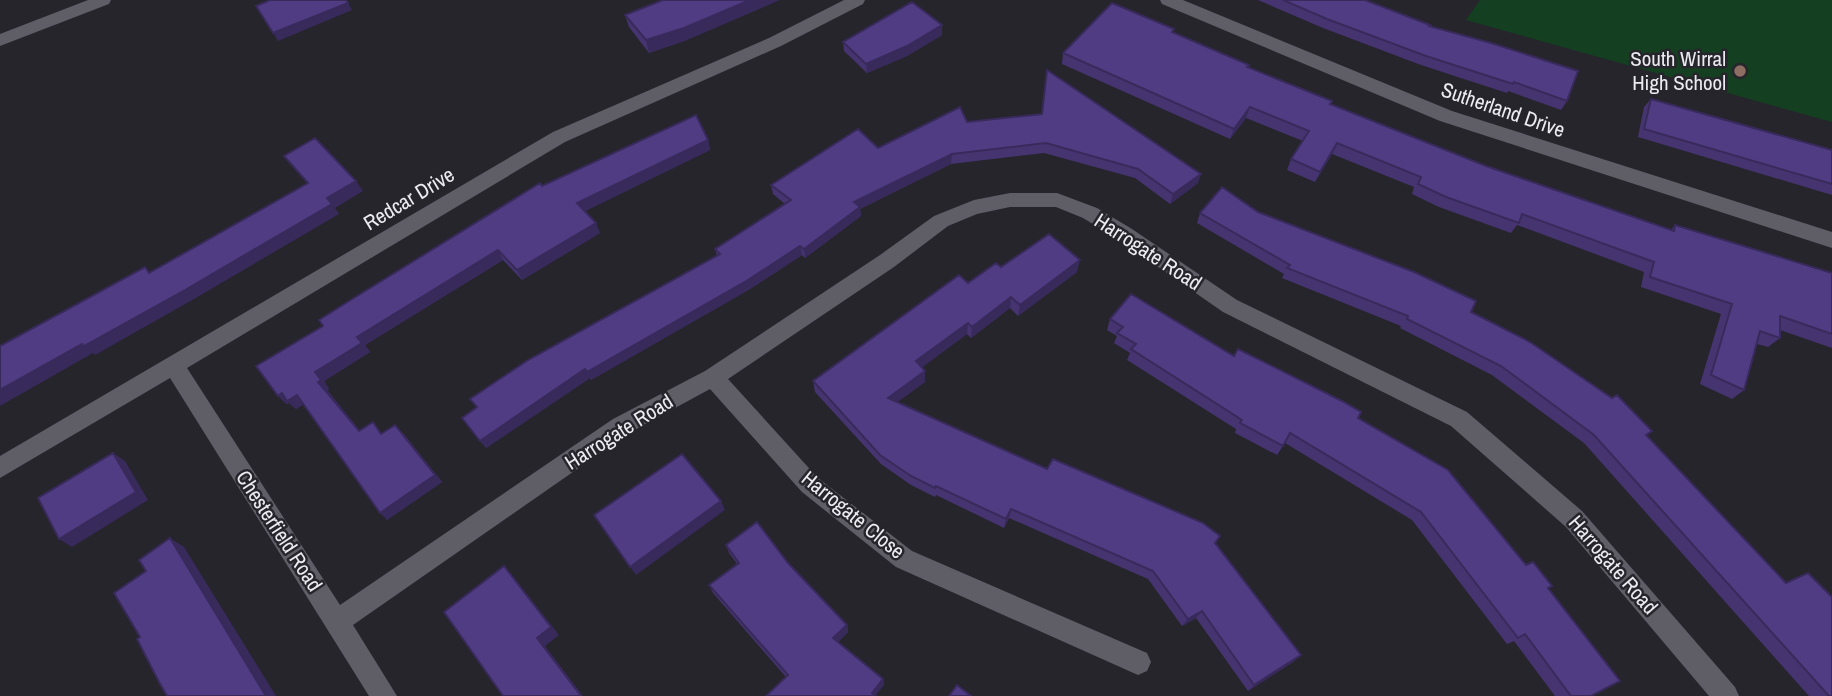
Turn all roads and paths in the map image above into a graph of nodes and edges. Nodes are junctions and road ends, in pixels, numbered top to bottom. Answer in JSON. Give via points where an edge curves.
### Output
{"nodes":[{"id":1,"x":103,"y":0,"type":"edge"},
{"id":2,"x":857,"y":0,"type":"edge"},
{"id":3,"x":1168,"y":0,"type":"edge"},
{"id":4,"x":0,"y":40,"type":"edge"},
{"id":5,"x":1832,"y":240,"type":"edge"},
{"id":6,"x":174,"y":367,"type":"junction"},
{"id":7,"x":713,"y":377,"type":"junction"},
{"id":8,"x":0,"y":468,"type":"edge"},
{"id":9,"x":337,"y":622,"type":"junction"},
{"id":10,"x":1138,"y":662,"type":"dead end"},
{"id":11,"x":384,"y":696,"type":"edge"},
{"id":12,"x":1726,"y":696,"type":"edge"}],
"edges":[{"from":1,"to":4,"type":"street"},
{"from":2,"to":6,"type":"street","name":"Redcar Drive","via":[[775,42],[559,137]]},
{"from":3,"to":5,"type":"street","name":"Sutherland Drive","via":[[1446,116]]},
{"from":6,"to":8,"type":"street","name":"Redcar Drive"},
{"from":6,"to":9,"type":"street","name":"Chesterfield Road"},
{"from":7,"to":9,"type":"street","name":"Harrogate Road","via":[[621,426]]},
{"from":7,"to":10,"type":"street","name":"Harrogate Close","via":[[810,485],[904,559]]},
{"from":7,"to":12,"type":"street","name":"Harrogate Road","via":[[942,221],[974,207],[1010,200],[1057,200],[1125,234],[1230,306],[1458,419],[1574,519]]},
{"from":9,"to":11,"type":"street","name":"Chesterfield Road"}]}
